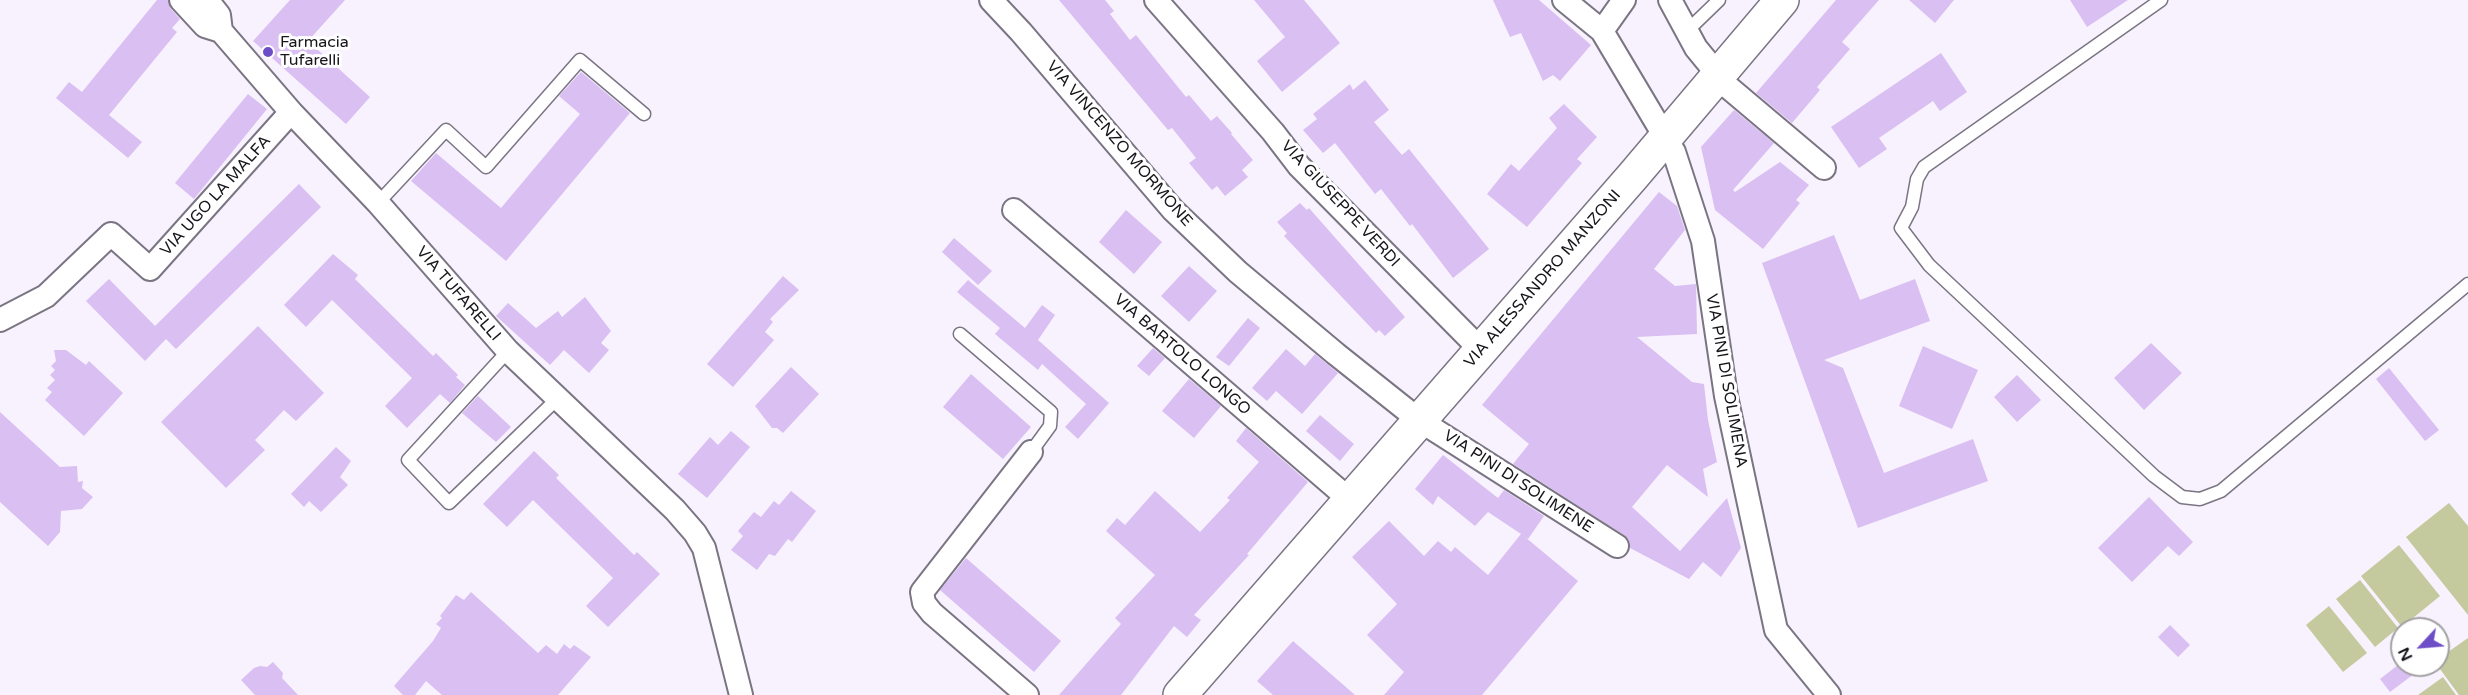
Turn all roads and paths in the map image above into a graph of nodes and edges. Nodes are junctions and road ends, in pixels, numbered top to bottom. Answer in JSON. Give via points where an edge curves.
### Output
{"nodes":[{"id":1,"x":181,"y":0,"type":"edge"},
{"id":2,"x":991,"y":0,"type":"edge"},
{"id":3,"x":1156,"y":0,"type":"edge"},
{"id":4,"x":1564,"y":0,"type":"edge"},
{"id":5,"x":1624,"y":0,"type":"edge"},
{"id":6,"x":1670,"y":0,"type":"edge"},
{"id":7,"x":1719,"y":0,"type":"edge"},
{"id":8,"x":1782,"y":0,"type":"edge"},
{"id":9,"x":2161,"y":0,"type":"edge"},
{"id":10,"x":220,"y":11,"type":"edge"},
{"id":11,"x":1602,"y":31,"type":"junction"},
{"id":12,"x":1688,"y":31,"type":"junction"},
{"id":13,"x":1719,"y":75,"type":"junction"},
{"id":14,"x":291,"y":112,"type":"junction"},
{"id":15,"x":644,"y":114,"type":"dead end"},
{"id":16,"x":1666,"y":136,"type":"junction"},
{"id":17,"x":1824,"y":168,"type":"dead end"},
{"id":18,"x":378,"y":203,"type":"junction"},
{"id":19,"x":1014,"y":210,"type":"dead end"},
{"id":20,"x":2468,"y":284,"type":"edge"},
{"id":21,"x":0,"y":320,"type":"edge"},
{"id":22,"x":960,"y":334,"type":"dead end"},
{"id":23,"x":1481,"y":350,"type":"junction"},
{"id":24,"x":508,"y":351,"type":"junction"},
{"id":25,"x":557,"y":399,"type":"junction"},
{"id":26,"x":1419,"y":420,"type":"junction"},
{"id":27,"x":1032,"y":452,"type":"joint"},
{"id":28,"x":1350,"y":500,"type":"junction"},
{"id":29,"x":1617,"y":546,"type":"dead end"},
{"id":30,"x":741,"y":695,"type":"edge"},
{"id":31,"x":1027,"y":695,"type":"edge"},
{"id":32,"x":1180,"y":695,"type":"edge"},
{"id":33,"x":1829,"y":695,"type":"edge"}],
"edges":[{"from":1,"to":10,"type":"street","name":"VIA TUFARELLI","via":[[205,26]]},
{"from":2,"to":26,"type":"street","name":"VIA VINCENZO MORMONE","via":[[1173,210],[1287,314]]},
{"from":3,"to":23,"type":"street","name":"VIA GIUSEPPE VERDI","via":[[1299,166]]},
{"from":4,"to":11,"type":"street"},
{"from":5,"to":11,"type":"street"},
{"from":6,"to":12,"type":"street"},
{"from":7,"to":12,"type":"lane"},
{"from":8,"to":13,"type":"street","name":"VIA ALESSANDRO MANZONI"},
{"from":9,"to":20,"type":"lane","via":[[1924,167],[1901,228],[1929,265],[2134,459],[2182,497],[2200,499],[2221,491]]},
{"from":10,"to":14,"type":"street","name":"VIA TUFARELLI"},
{"from":11,"to":16,"type":"street"},
{"from":12,"to":13,"type":"street","via":[[1696,48]]},
{"from":13,"to":16,"type":"street","name":"VIA ALESSANDRO MANZONI"},
{"from":13,"to":17,"type":"street","via":[[1728,87]]},
{"from":14,"to":18,"type":"street","name":"VIA TUFARELLI"},
{"from":14,"to":21,"type":"street","name":"VIA UGO LA MALFA","via":[[150,269],[111,234],[46,296]]},
{"from":15,"to":18,"type":"lane","via":[[580,60],[486,167],[446,130]]},
{"from":16,"to":23,"type":"street","name":"VIA ALESSANDRO MANZONI"},
{"from":16,"to":33,"type":"street","name":"VIA PINI DI SOLIMENA","via":[[1703,241],[1726,396],[1776,630]]},
{"from":18,"to":24,"type":"street","name":"VIA TUFARELLI"},
{"from":19,"to":28,"type":"street","name":"VIA BARTOLO LONGO"},
{"from":22,"to":27,"type":"lane","via":[[1051,412],[1050,426]]},
{"from":23,"to":26,"type":"street","name":"VIA ALESSANDRO MANZONI"},
{"from":24,"to":25,"type":"street","name":"VIA TUFARELLI"},
{"from":24,"to":25,"type":"lane","via":[[408,460],[449,503]]},
{"from":25,"to":30,"type":"street","name":"VIA TUFARELLI","via":[[695,533],[704,548]]},
{"from":26,"to":28,"type":"street"},
{"from":26,"to":29,"type":"street","name":"VIA PINI DI SOLIMENE"},
{"from":27,"to":31,"type":"street","via":[[922,592],[932,613]]},
{"from":28,"to":32,"type":"street"}]}
